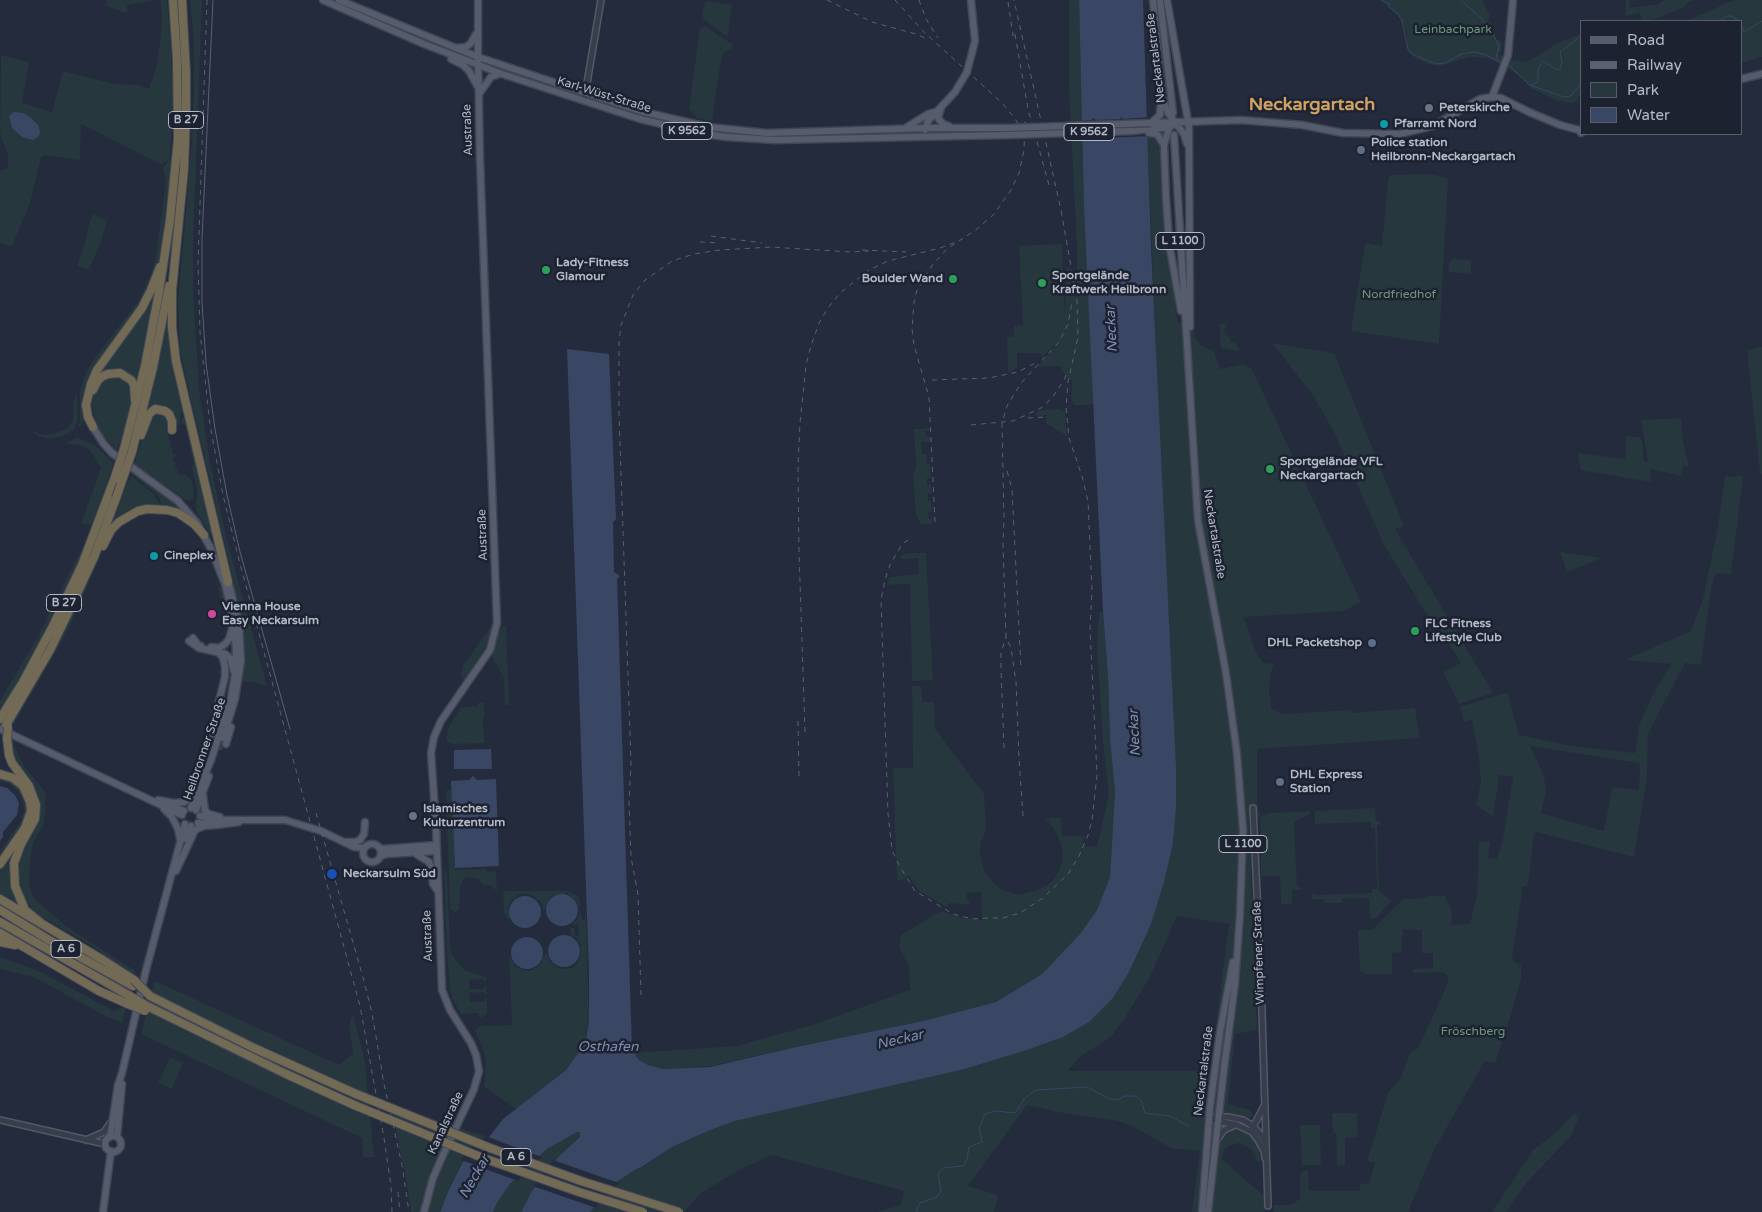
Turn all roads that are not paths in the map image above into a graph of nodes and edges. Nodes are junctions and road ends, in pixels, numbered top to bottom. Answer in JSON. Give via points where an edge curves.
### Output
{"nodes":[{"id":1,"x":173,"y":0,"type":"edge"},
{"id":2,"x":182,"y":0,"type":"edge"},
{"id":3,"x":323,"y":0,"type":"edge"},
{"id":4,"x":339,"y":0,"type":"edge"},
{"id":5,"x":478,"y":0,"type":"edge"},
{"id":6,"x":601,"y":0,"type":"edge"},
{"id":7,"x":971,"y":0,"type":"edge"},
{"id":8,"x":1153,"y":0,"type":"edge"},
{"id":9,"x":1160,"y":0,"type":"edge"},
{"id":10,"x":1167,"y":0,"type":"edge"},
{"id":11,"x":1513,"y":0,"type":"edge"},
{"id":12,"x":478,"y":30,"type":"junction"},
{"id":13,"x":424,"y":44,"type":"junction"},
{"id":14,"x":455,"y":48,"type":"junction"},
{"id":15,"x":478,"y":57,"type":"junction"},
{"id":16,"x":1159,"y":62,"type":"junction"},
{"id":17,"x":478,"y":66,"type":"junction"},
{"id":18,"x":502,"y":74,"type":"junction"},
{"id":19,"x":1762,"y":74,"type":"edge"},
{"id":20,"x":1742,"y":79,"type":"edge"},
{"id":21,"x":479,"y":92,"type":"junction"},
{"id":22,"x":586,"y":93,"type":"junction"},
{"id":23,"x":1492,"y":97,"type":"junction"},
{"id":24,"x":584,"y":101,"type":"junction"},
{"id":25,"x":943,"y":104,"type":"junction"},
{"id":26,"x":936,"y":111,"type":"junction"},
{"id":27,"x":1173,"y":113,"type":"dead end"},
{"id":28,"x":1178,"y":124,"type":"junction"},
{"id":29,"x":925,"y":128,"type":"junction"},
{"id":30,"x":955,"y":128,"type":"junction"},
{"id":31,"x":1152,"y":128,"type":"junction"},
{"id":32,"x":901,"y":129,"type":"junction"},
{"id":33,"x":1580,"y":130,"type":"edge"},
{"id":34,"x":1007,"y":132,"type":"junction"},
{"id":35,"x":1174,"y":135,"type":"dead end"},
{"id":36,"x":924,"y":136,"type":"junction"},
{"id":37,"x":1164,"y":145,"type":"junction"},
{"id":38,"x":1189,"y":184,"type":"junction"},
{"id":39,"x":169,"y":229,"type":"junction"},
{"id":40,"x":176,"y":240,"type":"junction"},
{"id":41,"x":1187,"y":346,"type":"junction"},
{"id":42,"x":1189,"y":367,"type":"junction"},
{"id":43,"x":135,"y":409,"type":"junction"},
{"id":44,"x":92,"y":425,"type":"junction"},
{"id":45,"x":172,"y":430,"type":"dead end"},
{"id":46,"x":132,"y":452,"type":"junction"},
{"id":47,"x":132,"y":468,"type":"junction"},
{"id":48,"x":204,"y":535,"type":"junction"},
{"id":49,"x":89,"y":568,"type":"junction"},
{"id":50,"x":228,"y":582,"type":"junction"},
{"id":51,"x":234,"y":623,"type":"junction"},
{"id":52,"x":219,"y":653,"type":"junction"},
{"id":53,"x":241,"y":661,"type":"junction"},
{"id":54,"x":235,"y":674,"type":"junction"},
{"id":55,"x":4,"y":725,"type":"edge"},
{"id":56,"x":2,"y":735,"type":"edge"},
{"id":57,"x":209,"y":741,"type":"dead end"},
{"id":58,"x":226,"y":744,"type":"dead end"},
{"id":59,"x":0,"y":774,"type":"edge"},
{"id":60,"x":201,"y":785,"type":"junction"},
{"id":61,"x":203,"y":793,"type":"junction"},
{"id":62,"x":155,"y":801,"type":"junction"},
{"id":63,"x":1253,"y":808,"type":"dead end"},
{"id":64,"x":192,"y":814,"type":"junction"},
{"id":65,"x":228,"y":819,"type":"junction"},
{"id":66,"x":257,"y":819,"type":"junction"},
{"id":67,"x":365,"y":822,"type":"dead end"},
{"id":68,"x":188,"y":825,"type":"junction"},
{"id":69,"x":217,"y":825,"type":"junction"},
{"id":70,"x":340,"y":841,"type":"junction"},
{"id":71,"x":180,"y":844,"type":"junction"},
{"id":72,"x":436,"y":848,"type":"junction"},
{"id":73,"x":380,"y":849,"type":"junction"},
{"id":74,"x":364,"y":851,"type":"junction"},
{"id":75,"x":412,"y":853,"type":"junction"},
{"id":76,"x":381,"y":856,"type":"junction"},
{"id":77,"x":0,"y":864,"type":"edge"},
{"id":78,"x":175,"y":873,"type":"junction"},
{"id":79,"x":169,"y":889,"type":"junction"},
{"id":80,"x":438,"y":891,"type":"junction"},
{"id":81,"x":0,"y":899,"type":"edge"},
{"id":82,"x":0,"y":910,"type":"edge"},
{"id":83,"x":0,"y":922,"type":"edge"},
{"id":84,"x":40,"y":923,"type":"junction"},
{"id":85,"x":0,"y":933,"type":"edge"},
{"id":86,"x":1238,"y":934,"type":"junction"},
{"id":87,"x":0,"y":942,"type":"edge"},
{"id":88,"x":21,"y":946,"type":"junction"},
{"id":89,"x":134,"y":983,"type":"junction"},
{"id":90,"x":129,"y":1000,"type":"junction"},
{"id":91,"x":471,"y":1043,"type":"joint"},
{"id":92,"x":122,"y":1073,"type":"junction"},
{"id":93,"x":1265,"y":1098,"type":"junction"},
{"id":94,"x":113,"y":1117,"type":"junction"},
{"id":95,"x":1209,"y":1118,"type":"junction"},
{"id":96,"x":1218,"y":1119,"type":"junction"},
{"id":97,"x":0,"y":1120,"type":"edge"},
{"id":98,"x":1237,"y":1125,"type":"junction"},
{"id":99,"x":1252,"y":1129,"type":"junction"},
{"id":100,"x":114,"y":1137,"type":"junction"},
{"id":101,"x":85,"y":1140,"type":"junction"},
{"id":102,"x":105,"y":1144,"type":"junction"},
{"id":103,"x":1215,"y":1145,"type":"junction"},
{"id":104,"x":1267,"y":1147,"type":"junction"},
{"id":105,"x":111,"y":1151,"type":"junction"},
{"id":106,"x":1268,"y":1209,"type":"edge"},
{"id":107,"x":103,"y":1212,"type":"edge"},
{"id":108,"x":424,"y":1212,"type":"edge"},
{"id":109,"x":643,"y":1212,"type":"edge"},
{"id":110,"x":679,"y":1212,"type":"edge"},
{"id":111,"x":1202,"y":1212,"type":"edge"},
{"id":112,"x":1208,"y":1212,"type":"edge"}],
"edges":[{"from":1,"to":39,"type":"highway","number":"B 27","via":[[178,139]]},
{"from":2,"to":40,"type":"highway","number":"B 27","via":[[186,115]]},
{"from":3,"to":13,"type":"main road","name":"Karl-Wüst-Straße","number":"K 9562"},
{"from":4,"to":14,"type":"main road","name":"Karl-Wüst-Straße","number":"K 9562"},
{"from":5,"to":12,"type":"main road","name":"Austraße"},
{"from":6,"to":22,"type":"street"},
{"from":7,"to":25,"type":"main road","via":[[975,42],[971,61],[962,82]]},
{"from":8,"to":16,"type":"main road"},
{"from":9,"to":27,"type":"main road","name":"Neckartalstraße"},
{"from":10,"to":28,"type":"main road","via":[[1175,50]]},
{"from":11,"to":23,"type":"main road","via":[[1509,50]]},
{"from":12,"to":14,"type":"main road","via":[[466,47]]},
{"from":12,"to":15,"type":"main road","name":"Austraße"},
{"from":13,"to":17,"type":"main road","name":"Karl-Wüst-Straße","number":"K 9562"},
{"from":13,"to":21,"type":"main road","via":[[463,65],[471,73]]},
{"from":14,"to":15,"type":"main road","name":"Karl-Wüst-Straße","number":"K 9562"},
{"from":15,"to":17,"type":"main road","name":"Austraße"},
{"from":15,"to":22,"type":"main road","name":"Karl-Wüst-Straße","number":"K 9562"},
{"from":16,"to":28,"type":"main road","via":[[1166,110]]},
{"from":16,"to":31,"type":"main road","via":[[1161,112]]},
{"from":17,"to":18,"type":"main road","name":"Karl-Wüst-Straße","number":"K 9562"},
{"from":17,"to":21,"type":"main road","name":"Austraße"},
{"from":18,"to":21,"type":"main road","via":[[491,77]]},
{"from":18,"to":24,"type":"main road","name":"Karl-Wüst-Straße","number":"K 9562"},
{"from":19,"to":20,"type":"main road"},
{"from":21,"to":72,"type":"main road","name":"Austraße","via":[[497,623],[490,650],[445,713],[434,737],[431,771]]},
{"from":22,"to":24,"type":"street"},
{"from":22,"to":32,"type":"main road","name":"Karl-Wüst-Straße","number":"K 9562","via":[[662,117],[724,130],[776,133]]},
{"from":23,"to":28,"type":"main road","number":"K 9562","via":[[1480,99],[1433,126],[1400,134],[1343,133],[1240,120]]},
{"from":23,"to":33,"type":"main road"},
{"from":24,"to":36,"type":"main road","name":"Karl-Wüst-Straße","number":"K 9562","via":[[669,127],[726,137],[775,140]]},
{"from":25,"to":26,"type":"main road"},
{"from":25,"to":30,"type":"main road","via":[[939,121]]},
{"from":26,"to":29,"type":"main road"},
{"from":26,"to":32,"type":"main road"},
{"from":28,"to":31,"type":"main road","number":"K 9562"},
{"from":28,"to":37,"type":"main road"},
{"from":28,"to":38,"type":"main road","via":[[1187,144]]},
{"from":28,"to":38,"type":"main road","via":[[1190,145]]},
{"from":29,"to":30,"type":"main road","number":"K 9562"},
{"from":29,"to":32,"type":"main road","name":"Karl-Wüst-Straße","number":"K 9562"},
{"from":29,"to":36,"type":"main road"},
{"from":30,"to":34,"type":"main road","number":"K 9562"},
{"from":31,"to":34,"type":"main road","number":"K 9562","bridge":true},
{"from":31,"to":34,"type":"main road","number":"K 9562","bridge":true},
{"from":31,"to":37,"type":"main road"},
{"from":34,"to":36,"type":"main road","number":"K 9562"},
{"from":35,"to":41,"type":"main road","name":"Neckartalstraße","number":"L 1100"},
{"from":37,"to":41,"type":"main road","via":[[1169,243]]},
{"from":38,"to":42,"type":"main road"},
{"from":39,"to":43,"type":"highway","number":"B 27"},
{"from":39,"to":44,"type":"highway","via":[[151,290],[91,384],[86,405]]},
{"from":40,"to":46,"type":"highway","number":"B 27","via":[[153,368]]},
{"from":40,"to":50,"type":"highway","via":[[172,327],[176,361]]},
{"from":41,"to":42,"type":"main road","name":"Neckartalstraße","number":"L 1100"},
{"from":42,"to":86,"type":"main road","name":"Neckartalstraße","number":"L 1100","via":[[1198,521],[1226,673],[1237,754],[1243,840]]},
{"from":43,"to":44,"type":"highway","via":[[131,380],[120,373],[108,374],[94,387],[90,404]]},
{"from":43,"to":55,"type":"highway","number":"B 27","bridge":true,"via":[[114,480],[82,565]]},
{"from":44,"to":47,"type":"main road","name":"Heilbronner Straße","via":[[107,448]]},
{"from":45,"to":46,"type":"highway","via":[[169,414],[155,409],[149,414]]},
{"from":46,"to":49,"type":"highway","number":"B 27","bridge":true},
{"from":47,"to":48,"type":"main road","name":"Heilbronner Straße","via":[[178,501]]},
{"from":47,"to":50,"type":"main road","name":"Heilbronner Straße","via":[[162,484],[191,509],[213,544]]},
{"from":48,"to":49,"type":"highway","via":[[186,518],[168,510],[138,511],[118,522]]},
{"from":48,"to":51,"type":"main road","name":"Heilbronner Straße","via":[[225,584]]},
{"from":49,"to":55,"type":"highway","number":"B 27","via":[[57,636]]},
{"from":50,"to":53,"type":"main road","name":"Heilbronner Straße","via":[[239,624]]},
{"from":51,"to":52,"type":"main road","via":[[230,639],[219,648],[201,646],[191,640],[198,648]]},
{"from":51,"to":54,"type":"main road","name":"Heilbronner Straße"},
{"from":52,"to":54,"type":"main road","via":[[230,658]]},
{"from":52,"to":57,"type":"main road","via":[[226,667],[225,677]]},
{"from":53,"to":58,"type":"main road","via":[[239,700]]},
{"from":53,"to":61,"type":"main road","name":"Heilbronner Straße","via":[[231,714]]},
{"from":54,"to":60,"type":"main road","name":"Heilbronner Straße","via":[[226,714]]},
{"from":55,"to":56,"type":"highway","number":"B 27"},
{"from":55,"to":62,"type":"main road","via":[[110,782]]},
{"from":56,"to":84,"type":"highway","via":[[8,755],[33,792],[36,805],[35,819],[14,863],[15,886],[25,910]]},
{"from":59,"to":77,"type":"highway","via":[[23,786],[31,811],[25,828]]},
{"from":60,"to":62,"type":"main road","via":[[184,802]]},
{"from":60,"to":64,"type":"main road","name":"Heilbronner Straße"},
{"from":61,"to":64,"type":"main road","name":"Heilbronner Straße"},
{"from":61,"to":65,"type":"main road","via":[[205,811]]},
{"from":62,"to":64,"type":"main road"},
{"from":62,"to":71,"type":"main road","via":[[172,817]]},
{"from":63,"to":93,"type":"street","name":"Wimpfener Straße"},
{"from":64,"to":65,"type":"main road","via":[[211,820]]},
{"from":64,"to":68,"type":"main road"},
{"from":64,"to":68,"type":"main road"},
{"from":64,"to":69,"type":"main road"},
{"from":65,"to":66,"type":"main road"},
{"from":66,"to":69,"type":"main road"},
{"from":66,"to":70,"type":"main road","via":[[296,822]]},
{"from":67,"to":70,"type":"main road","via":[[360,840]]},
{"from":68,"to":71,"type":"main road"},
{"from":68,"to":78,"type":"main road"},
{"from":69,"to":78,"type":"main road","via":[[195,830]]},
{"from":70,"to":74,"type":"main road"},
{"from":71,"to":79,"type":"main road"},
{"from":72,"to":73,"type":"main road"},
{"from":72,"to":75,"type":"main road"},
{"from":72,"to":80,"type":"main road","name":"Austraße"},
{"from":73,"to":74,"type":"main road","via":[[372,844]]},
{"from":73,"to":76,"type":"main road"},
{"from":74,"to":76,"type":"main road","via":[[365,859],[372,862]]},
{"from":75,"to":76,"type":"main road"},
{"from":75,"to":80,"type":"main road","via":[[429,862],[433,884]]},
{"from":78,"to":79,"type":"main road"},
{"from":79,"to":92,"type":"main road"},
{"from":80,"to":91,"type":"main road","name":"Austraße","via":[[442,990],[450,1010]]},
{"from":81,"to":84,"type":"highway"},
{"from":82,"to":89,"type":"highway","number":"A 6","via":[[49,940]]},
{"from":83,"to":90,"type":"highway","number":"A 6"},
{"from":84,"to":89,"type":"highway","via":[[103,960]]},
{"from":85,"to":88,"type":"highway"},
{"from":86,"to":95,"type":"main road","name":"Neckartalstraße","number":"L 1100","via":[[1220,1032]]},
{"from":86,"to":96,"type":"main road","name":"Neckartalstraße","number":"L 1100"},
{"from":87,"to":88,"type":"highway"},
{"from":88,"to":90,"type":"highway","via":[[99,991]]},
{"from":89,"to":110,"type":"highway","number":"A 6","bridge":true,"via":[[150,996],[356,1094],[490,1148]]},
{"from":90,"to":109,"type":"highway","number":"A 6","bridge":true,"via":[[354,1105],[483,1158]]},
{"from":91,"to":108,"type":"main road","name":"Kanalstraße","via":[[478,1063],[477,1080],[433,1178]]},
{"from":92,"to":94,"type":"main road"},
{"from":92,"to":100,"type":"main road"},
{"from":93,"to":99,"type":"street","name":"Wimpfener Straße","via":[[1263,1111]]},
{"from":93,"to":104,"type":"street","name":"Wimpfener Straße"},
{"from":94,"to":100,"type":"main road"},
{"from":94,"to":101,"type":"street","via":[[104,1132]]},
{"from":95,"to":96,"type":"street"},
{"from":95,"to":111,"type":"main road","name":"Neckartalstraße","number":"L 1100"},
{"from":96,"to":98,"type":"street"},
{"from":96,"to":99,"type":"street","via":[[1243,1120]]},
{"from":96,"to":103,"type":"main road","name":"Neckartalstraße","number":"L 1100"},
{"from":97,"to":101,"type":"street"},
{"from":98,"to":99,"type":"street"},
{"from":98,"to":103,"type":"street","via":[[1224,1130]]},
{"from":99,"to":104,"type":"street","via":[[1262,1136]]},
{"from":99,"to":106,"type":"street","name":"Wimpfener Straße","via":[[1264,1152]]},
{"from":100,"to":102,"type":"main road"},
{"from":100,"to":105,"type":"main road","via":[[120,1142],[120,1147]]},
{"from":101,"to":102,"type":"street"},
{"from":102,"to":105,"type":"main road"},
{"from":103,"to":112,"type":"main road","name":"Neckartalstraße","number":"L 1100"},
{"from":104,"to":106,"type":"street","name":"Wimpfener Straße"},
{"from":105,"to":107,"type":"main road"}]}
